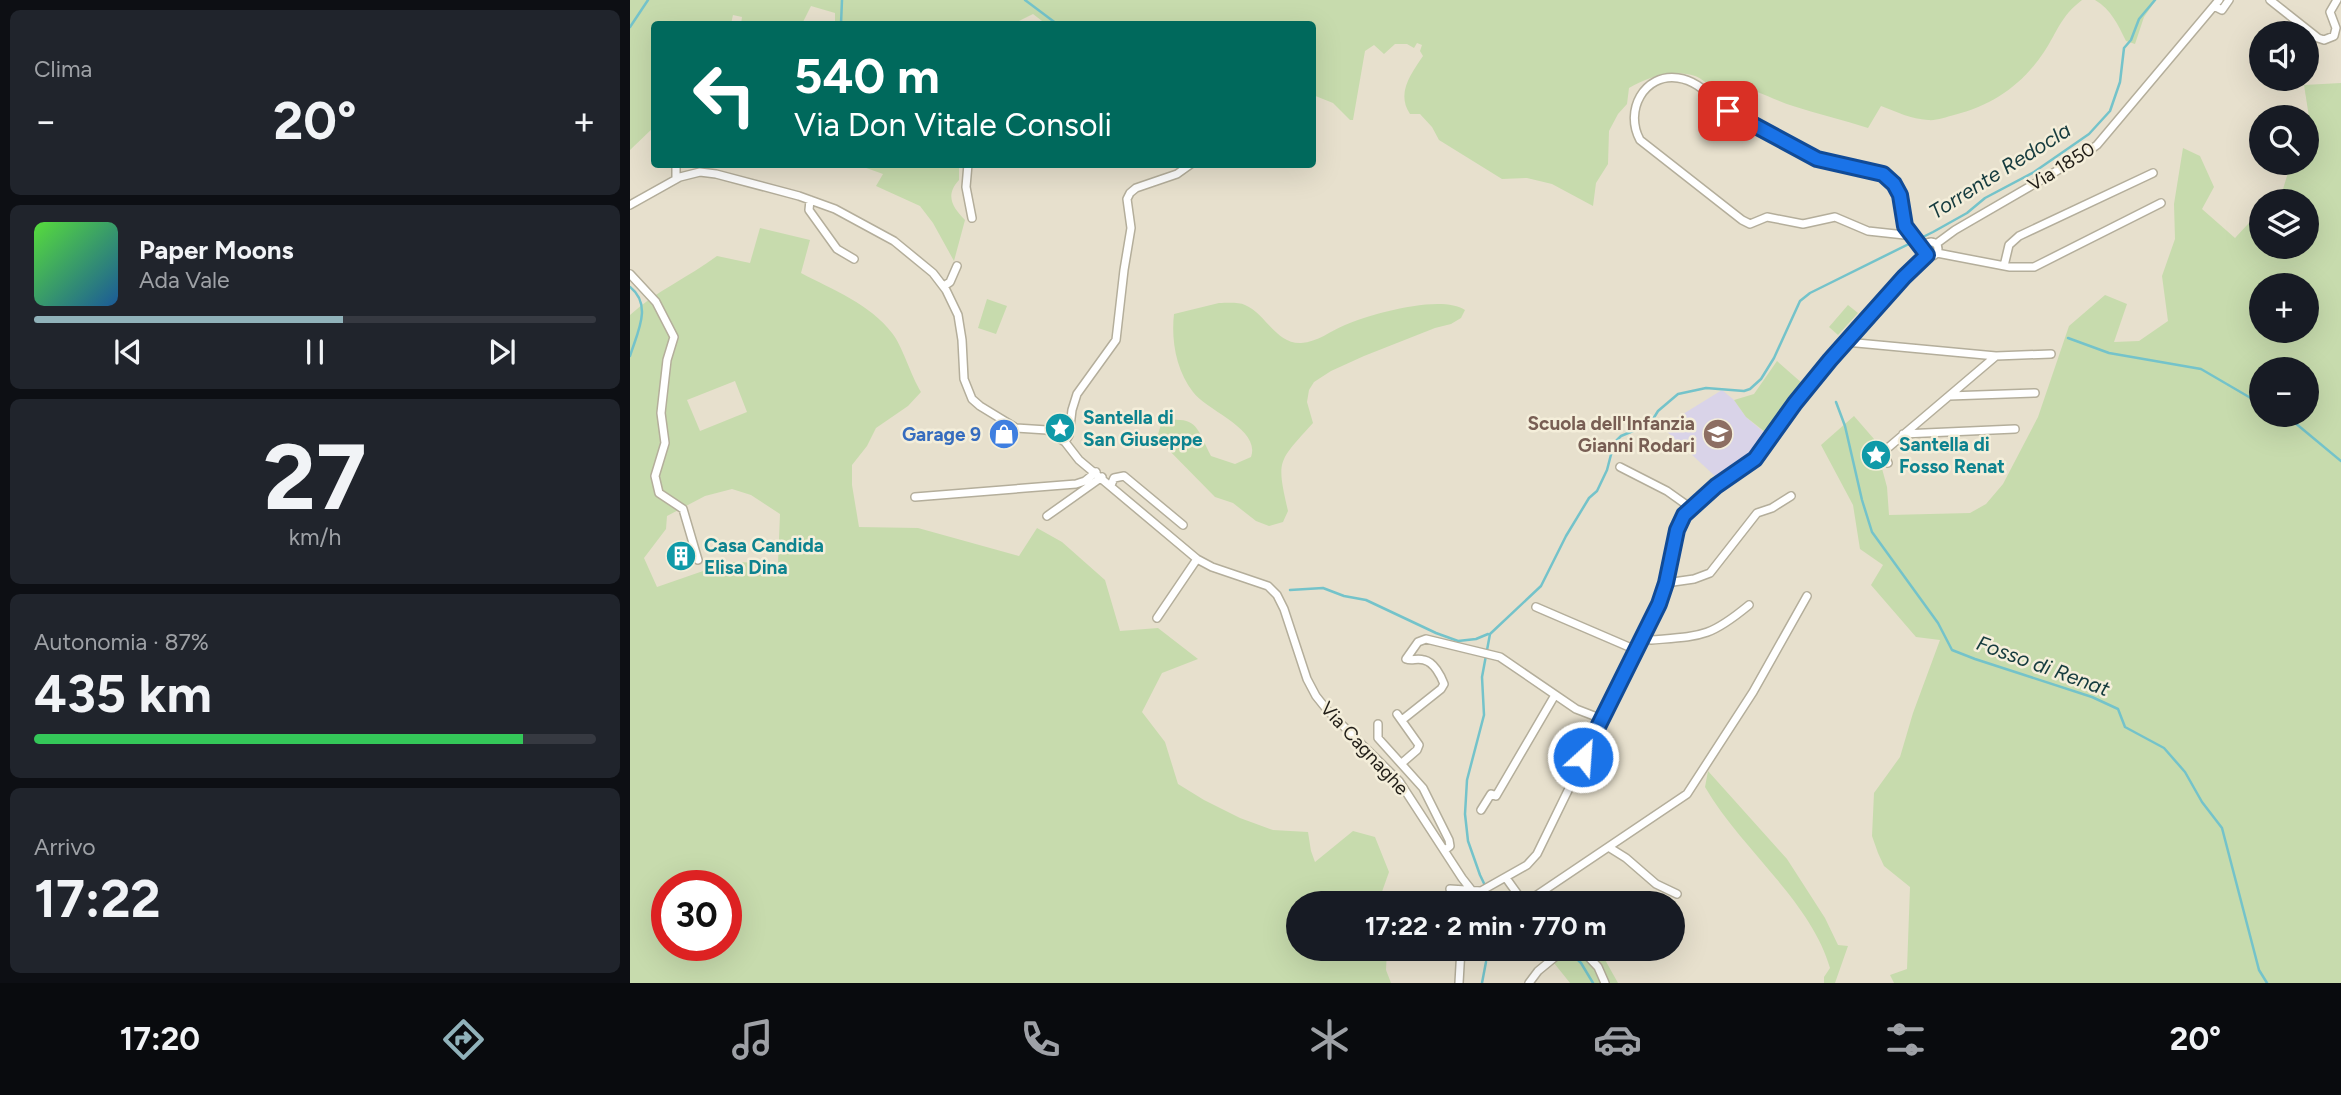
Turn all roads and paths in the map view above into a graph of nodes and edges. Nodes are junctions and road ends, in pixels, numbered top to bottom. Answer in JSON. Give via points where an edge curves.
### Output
{"nodes":[{"id":1,"x":2229,"y":0,"type":"edge"},
{"id":2,"x":2270,"y":0,"type":"edge"},
{"id":3,"x":2337,"y":0,"type":"edge"},
{"id":4,"x":2216,"y":3,"type":"edge"},
{"id":5,"x":676,"y":168,"type":"edge"},
{"id":6,"x":968,"y":168,"type":"edge"},
{"id":7,"x":1185,"y":168,"type":"edge"},
{"id":8,"x":2153,"y":173,"type":"dead end"},
{"id":9,"x":676,"y":179,"type":"junction"},
{"id":10,"x":810,"y":200,"type":"junction"},
{"id":11,"x":2161,"y":203,"type":"dead end"},
{"id":12,"x":630,"y":205,"type":"edge"},
{"id":13,"x":972,"y":218,"type":"dead end"},
{"id":14,"x":1914,"y":236,"type":"junction"},
{"id":15,"x":1937,"y":248,"type":"junction"},
{"id":16,"x":1924,"y":249,"type":"junction"},
{"id":17,"x":853,"y":259,"type":"dead end"},
{"id":18,"x":957,"y":266,"type":"dead end"},
{"id":19,"x":2004,"y":266,"type":"junction"},
{"id":20,"x":630,"y":274,"type":"edge"},
{"id":21,"x":944,"y":286,"type":"junction"},
{"id":22,"x":1846,"y":342,"type":"junction"},
{"id":23,"x":2051,"y":354,"type":"dead end"},
{"id":24,"x":1996,"y":356,"type":"junction"},
{"id":25,"x":2035,"y":394,"type":"dead end"},
{"id":26,"x":1948,"y":396,"type":"junction"},
{"id":27,"x":2015,"y":429,"type":"dead end"},
{"id":28,"x":1902,"y":434,"type":"junction"},
{"id":29,"x":1065,"y":442,"type":"junction"},
{"id":30,"x":1888,"y":463,"type":"dead end"},
{"id":31,"x":1620,"y":467,"type":"dead end"},
{"id":32,"x":1099,"y":475,"type":"junction"},
{"id":33,"x":1111,"y":485,"type":"junction"},
{"id":34,"x":1791,"y":496,"type":"dead end"},
{"id":35,"x":915,"y":497,"type":"dead end"},
{"id":36,"x":1690,"y":508,"type":"junction"},
{"id":37,"x":1047,"y":516,"type":"dead end"},
{"id":38,"x":1183,"y":525,"type":"dead end"},
{"id":39,"x":1198,"y":558,"type":"junction"},
{"id":40,"x":698,"y":561,"type":"dead end"},
{"id":41,"x":1666,"y":583,"type":"junction"},
{"id":42,"x":1808,"y":596,"type":"dead end"},
{"id":43,"x":1749,"y":605,"type":"dead end"},
{"id":44,"x":1536,"y":607,"type":"dead end"},
{"id":45,"x":1157,"y":618,"type":"dead end"},
{"id":46,"x":1642,"y":637,"type":"junction"},
{"id":47,"x":1636,"y":650,"type":"junction"},
{"id":48,"x":1555,"y":695,"type":"junction"},
{"id":49,"x":1602,"y":719,"type":"junction"},
{"id":50,"x":1378,"y":724,"type":"dead end"},
{"id":51,"x":1402,"y":763,"type":"junction"},
{"id":52,"x":1481,"y":810,"type":"dead end"},
{"id":53,"x":1610,"y":848,"type":"junction"},
{"id":54,"x":1445,"y":850,"type":"junction"},
{"id":55,"x":1506,"y":878,"type":"junction"},
{"id":56,"x":1450,"y":889,"type":"dead end"},
{"id":57,"x":1477,"y":891,"type":"junction"},
{"id":58,"x":1516,"y":891,"type":"edge"},
{"id":59,"x":1544,"y":891,"type":"edge"},
{"id":60,"x":1671,"y":891,"type":"edge"},
{"id":61,"x":1460,"y":961,"type":"edge"},
{"id":62,"x":1553,"y":961,"type":"edge"},
{"id":63,"x":1592,"y":961,"type":"edge"},
{"id":64,"x":1532,"y":982,"type":"edge"},
{"id":65,"x":1459,"y":983,"type":"edge"},
{"id":66,"x":1605,"y":983,"type":"edge"}],
"edges":[{"from":1,"to":4,"type":"street","via":[[2222,10]]},
{"from":2,"to":3,"type":"street","via":[[2324,40],[2336,32],[2330,12]]},
{"from":4,"to":15,"type":"street","name":"Via 1850","via":[[2097,145],[1955,230]]},
{"from":5,"to":9,"type":"street"},
{"from":6,"to":13,"type":"street"},
{"from":7,"to":29,"type":"street","via":[[1136,188],[1128,196],[1131,228],[1116,340],[1077,394]]},
{"from":8,"to":19,"type":"street","via":[[2019,236],[2009,245]]},
{"from":9,"to":10,"type":"street","name":"Via Cagnaghe","via":[[700,172],[716,174]]},
{"from":9,"to":12,"type":"street","name":"Via Cagnaghe"},
{"from":10,"to":17,"type":"street","via":[[809,210],[830,241]]},
{"from":10,"to":21,"type":"street","name":"Via Cagnaghe","via":[[894,241]]},
{"from":11,"to":19,"type":"street","via":[[2040,265]]},
{"from":14,"to":14,"type":"street","via":[[1905,226],[1897,188],[1883,174],[1817,159],[1728,111],[1689,81],[1660,80],[1636,103],[1634,128],[1640,139],[1750,224],[1767,217],[1803,225],[1835,216],[1868,231]]},
{"from":14,"to":16,"type":"street"},
{"from":15,"to":16,"type":"street","name":"Via 1850","via":[[1929,242]]},
{"from":15,"to":16,"type":"street","name":"Via 1850","via":[[1933,256]]},
{"from":15,"to":19,"type":"street"},
{"from":16,"to":22,"type":"street","name":"Via 1850"},
{"from":18,"to":21,"type":"street"},
{"from":20,"to":40,"type":"street","via":[[656,302],[674,337],[661,412],[665,443],[655,481],[659,493],[683,509]]},
{"from":21,"to":29,"type":"street","name":"Via Cagnaghe","via":[[958,314],[964,379],[972,399],[1016,428],[1044,428]]},
{"from":22,"to":24,"type":"street"},
{"from":22,"to":36,"type":"street","name":"Via 1850","via":[[1755,459]]},
{"from":23,"to":24,"type":"street"},
{"from":24,"to":26,"type":"street"},
{"from":25,"to":26,"type":"street"},
{"from":26,"to":28,"type":"street"},
{"from":27,"to":28,"type":"street"},
{"from":28,"to":30,"type":"street","via":[[1883,452]]},
{"from":29,"to":32,"type":"street","name":"Via Cagnaghe"},
{"from":31,"to":36,"type":"street"},
{"from":32,"to":33,"type":"street","name":"Via Cagnaghe"},
{"from":32,"to":35,"type":"street","via":[[1076,484]]},
{"from":32,"to":37,"type":"street"},
{"from":33,"to":38,"type":"street","via":[[1114,478],[1124,476]]},
{"from":33,"to":39,"type":"street","name":"Via Cagnaghe"},
{"from":34,"to":41,"type":"street","via":[[1756,513],[1710,573]]},
{"from":36,"to":41,"type":"street","name":"Via 1850","via":[[1679,524]]},
{"from":39,"to":45,"type":"street"},
{"from":39,"to":54,"type":"street","name":"Via Cagnaghe","via":[[1268,586],[1277,595],[1316,696],[1399,781]]},
{"from":41,"to":46,"type":"street","name":"Via 1850"},
{"from":42,"to":53,"type":"street","via":[[1687,794]]},
{"from":43,"to":46,"type":"street","via":[[1706,634]]},
{"from":44,"to":47,"type":"street"},
{"from":46,"to":47,"type":"street","name":"Via 1850"},
{"from":47,"to":49,"type":"street","name":"Via 1850"},
{"from":48,"to":49,"type":"street"},
{"from":48,"to":51,"type":"street","via":[[1497,656],[1426,639],[1418,642],[1406,659],[1431,663],[1444,684],[1399,717],[1419,745]]},
{"from":48,"to":52,"type":"street","via":[[1496,796],[1491,794]]},
{"from":49,"to":55,"type":"street","name":"Via 1850","via":[[1537,854]]},
{"from":50,"to":51,"type":"street","name":"Via Cagnaghe","via":[[1378,738]]},
{"from":51,"to":54,"type":"street","name":"Via Cagnaghe","via":[[1423,788],[1450,840]]},
{"from":53,"to":59,"type":"street"},
{"from":53,"to":60,"type":"street"},
{"from":54,"to":57,"type":"street","name":"Via Cagnaghe","via":[[1462,878]]},
{"from":55,"to":57,"type":"street","name":"Via 1850"},
{"from":55,"to":58,"type":"street"},
{"from":56,"to":57,"type":"street"},
{"from":61,"to":65,"type":"street"},
{"from":62,"to":64,"type":"street"},
{"from":63,"to":66,"type":"street"}]}
